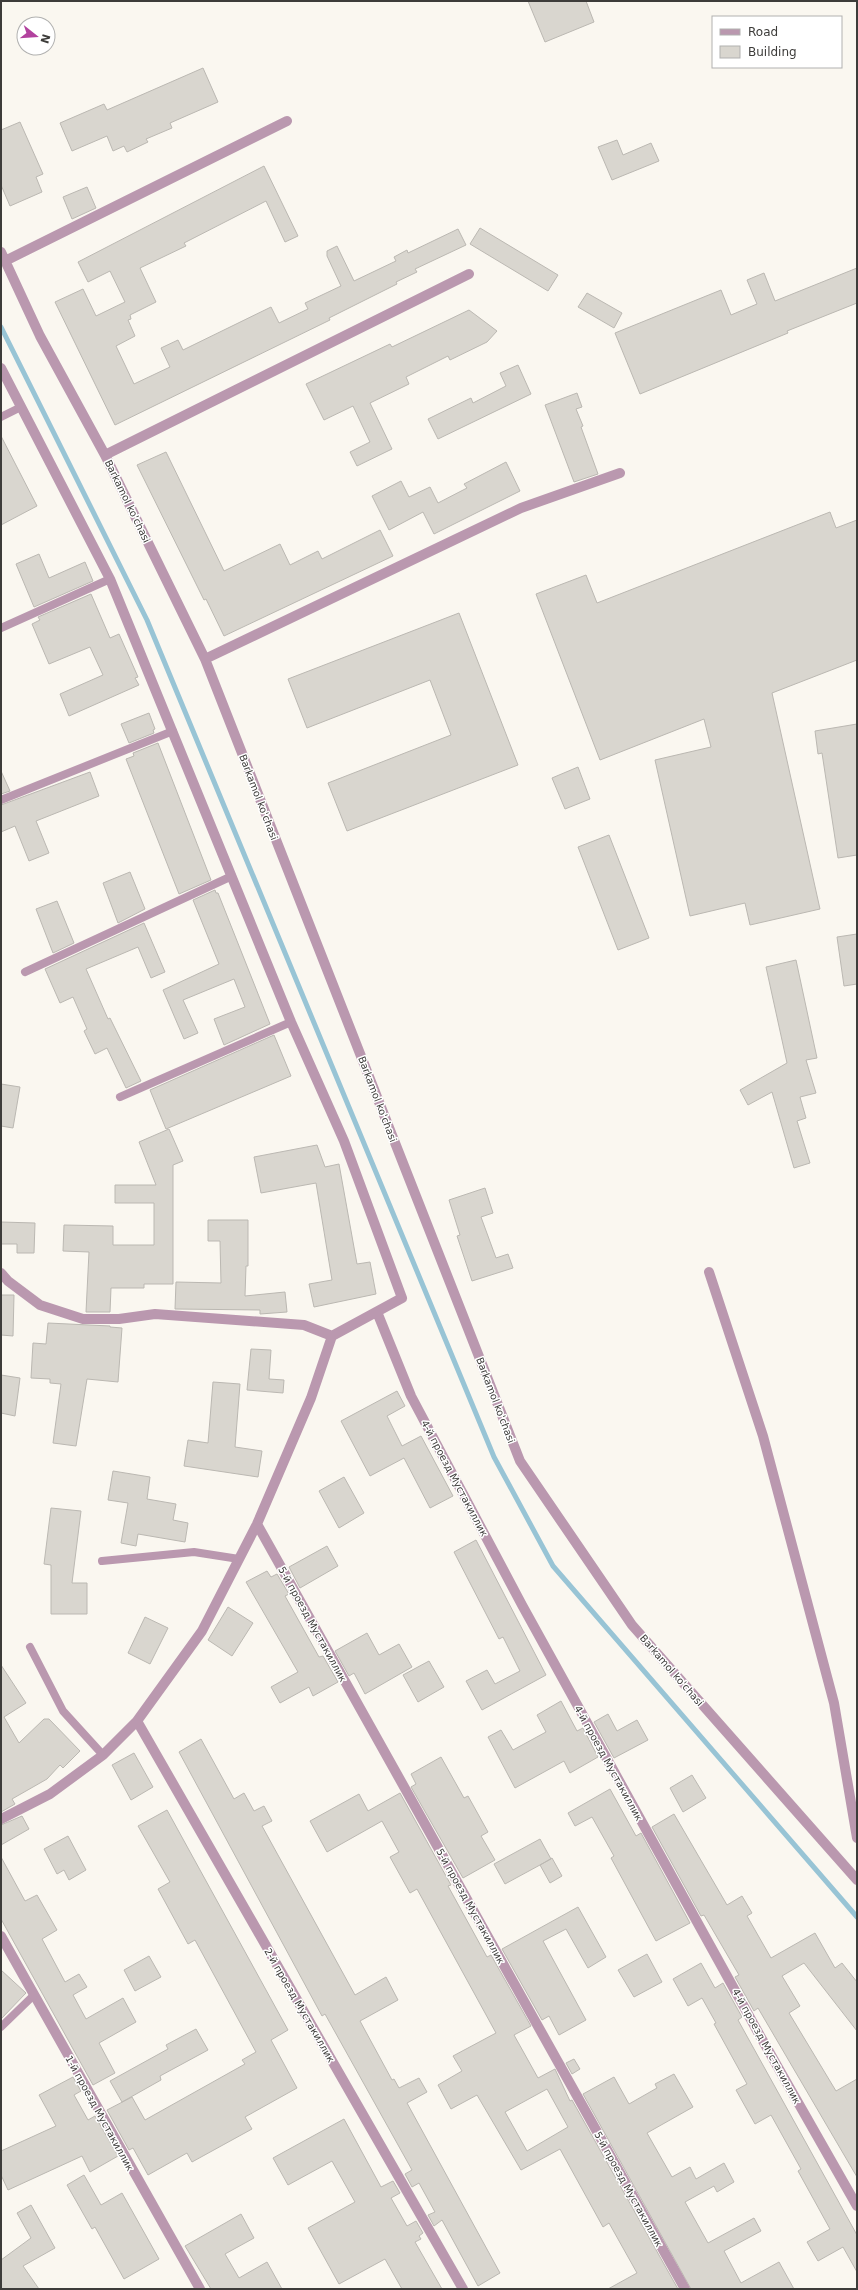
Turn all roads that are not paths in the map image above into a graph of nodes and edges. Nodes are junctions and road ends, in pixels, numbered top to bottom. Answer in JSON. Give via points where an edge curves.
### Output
{"nodes":[{"id":1,"x":288,"y":121,"type":"dead end"},
{"id":2,"x":1,"y":252,"type":"edge"},
{"id":3,"x":5,"y":261,"type":"junction"},
{"id":4,"x":469,"y":274,"type":"dead end"},
{"id":5,"x":1,"y":368,"type":"edge"},
{"id":6,"x":21,"y":407,"type":"junction"},
{"id":7,"x":1,"y":417,"type":"edge"},
{"id":8,"x":105,"y":455,"type":"junction"},
{"id":9,"x":620,"y":473,"type":"dead end"},
{"id":10,"x":110,"y":579,"type":"junction"},
{"id":11,"x":1,"y":628,"type":"edge"},
{"id":12,"x":205,"y":659,"type":"junction"},
{"id":13,"x":173,"y":731,"type":"junction"},
{"id":14,"x":1,"y":800,"type":"edge"},
{"id":15,"x":232,"y":876,"type":"junction"},
{"id":16,"x":25,"y":972,"type":"dead end"},
{"id":17,"x":291,"y":1022,"type":"junction"},
{"id":18,"x":120,"y":1097,"type":"dead end"},
{"id":19,"x":709,"y":1272,"type":"dead end"},
{"id":20,"x":1,"y":1273,"type":"edge"},
{"id":21,"x":377,"y":1312,"type":"junction"},
{"id":22,"x":332,"y":1336,"type":"junction"},
{"id":23,"x":257,"y":1524,"type":"junction"},
{"id":24,"x":239,"y":1559,"type":"junction"},
{"id":25,"x":102,"y":1561,"type":"dead end"},
{"id":26,"x":30,"y":1647,"type":"dead end"},
{"id":27,"x":137,"y":1721,"type":"junction"},
{"id":28,"x":103,"y":1755,"type":"junction"},
{"id":29,"x":1,"y":1819,"type":"edge"},
{"id":30,"x":857,"y":1838,"type":"edge"},
{"id":31,"x":857,"y":1880,"type":"edge"},
{"id":32,"x":1,"y":1936,"type":"edge"},
{"id":33,"x":34,"y":1995,"type":"junction"},
{"id":34,"x":1,"y":2027,"type":"edge"},
{"id":35,"x":857,"y":2206,"type":"edge"},
{"id":36,"x":200,"y":2289,"type":"edge"},
{"id":37,"x":463,"y":2289,"type":"edge"},
{"id":38,"x":686,"y":2289,"type":"edge"}],
"edges":[{"from":1,"to":3,"type":"street"},
{"from":2,"to":3,"type":"street","name":"Barkamol ko'chasi"},
{"from":3,"to":8,"type":"street","name":"Barkamol ko'chasi","via":[[40,336]]},
{"from":4,"to":8,"type":"street"},
{"from":5,"to":6,"type":"street"},
{"from":6,"to":7,"type":"lane"},
{"from":6,"to":10,"type":"street"},
{"from":8,"to":12,"type":"street","name":"Barkamol ko'chasi"},
{"from":9,"to":12,"type":"street","via":[[521,508]]},
{"from":10,"to":11,"type":"lane"},
{"from":10,"to":13,"type":"street"},
{"from":12,"to":31,"type":"street","name":"Barkamol ko'chasi","via":[[520,1461],[632,1626]]},
{"from":13,"to":14,"type":"lane"},
{"from":13,"to":15,"type":"street"},
{"from":15,"to":16,"type":"lane"},
{"from":15,"to":17,"type":"street"},
{"from":17,"to":18,"type":"lane"},
{"from":17,"to":21,"type":"street","via":[[344,1141],[402,1298]]},
{"from":19,"to":30,"type":"street","via":[[763,1436],[834,1703]]},
{"from":20,"to":22,"type":"street","via":[[40,1305],[83,1319],[119,1319],[155,1314],[304,1325]]},
{"from":21,"to":22,"type":"street"},
{"from":21,"to":35,"type":"street","name":"4-й проезд Мустакиллик","via":[[411,1396],[522,1606]]},
{"from":22,"to":23,"type":"street","via":[[311,1398]]},
{"from":23,"to":24,"type":"street"},
{"from":23,"to":38,"type":"street","name":"5-й проезд Мустакиллик"},
{"from":24,"to":25,"type":"lane","via":[[194,1552]]},
{"from":24,"to":27,"type":"street","via":[[202,1631]]},
{"from":26,"to":28,"type":"lane","via":[[63,1710]]},
{"from":27,"to":28,"type":"street"},
{"from":27,"to":37,"type":"street","name":"2-й проезд Мустакиллик"},
{"from":28,"to":29,"type":"street","via":[[50,1794]]},
{"from":32,"to":33,"type":"street","name":"1-й проезд Мустакиллик"},
{"from":33,"to":34,"type":"lane"},
{"from":33,"to":36,"type":"street","name":"1-й проезд Мустакиллик"}]}
